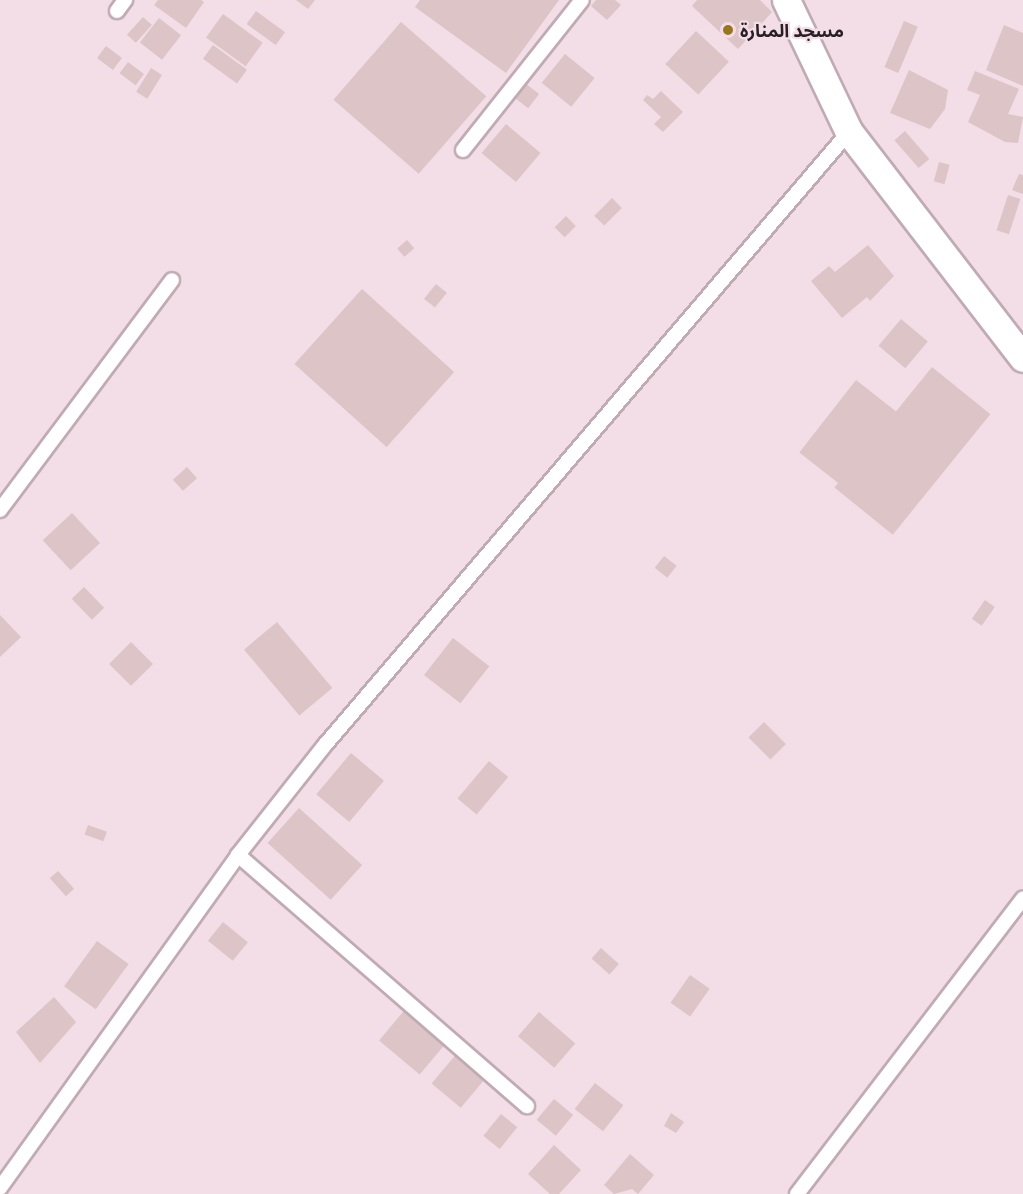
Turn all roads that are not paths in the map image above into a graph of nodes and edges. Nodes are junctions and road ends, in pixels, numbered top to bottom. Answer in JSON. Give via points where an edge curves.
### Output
{"nodes":[{"id":1,"x":582,"y":0,"type":"edge"},
{"id":2,"x":786,"y":0,"type":"edge"},
{"id":3,"x":849,"y":132,"type":"junction"},
{"id":4,"x":463,"y":150,"type":"dead end"},
{"id":5,"x":172,"y":280,"type":"dead end"},
{"id":6,"x":1023,"y":358,"type":"edge"},
{"id":7,"x":0,"y":510,"type":"edge"},
{"id":8,"x":238,"y":855,"type":"junction"},
{"id":9,"x":1023,"y":898,"type":"edge"},
{"id":10,"x":527,"y":1106,"type":"dead end"},
{"id":11,"x":0,"y":1188,"type":"edge"},
{"id":12,"x":797,"y":1194,"type":"edge"}],
"edges":[{"from":1,"to":4,"type":"lane"},
{"from":2,"to":3,"type":"street"},
{"from":3,"to":6,"type":"street"},
{"from":3,"to":8,"type":"lane","via":[[422,630]]},
{"from":5,"to":7,"type":"lane"},
{"from":8,"to":10,"type":"lane"},
{"from":8,"to":11,"type":"lane"},
{"from":9,"to":12,"type":"lane"}]}
